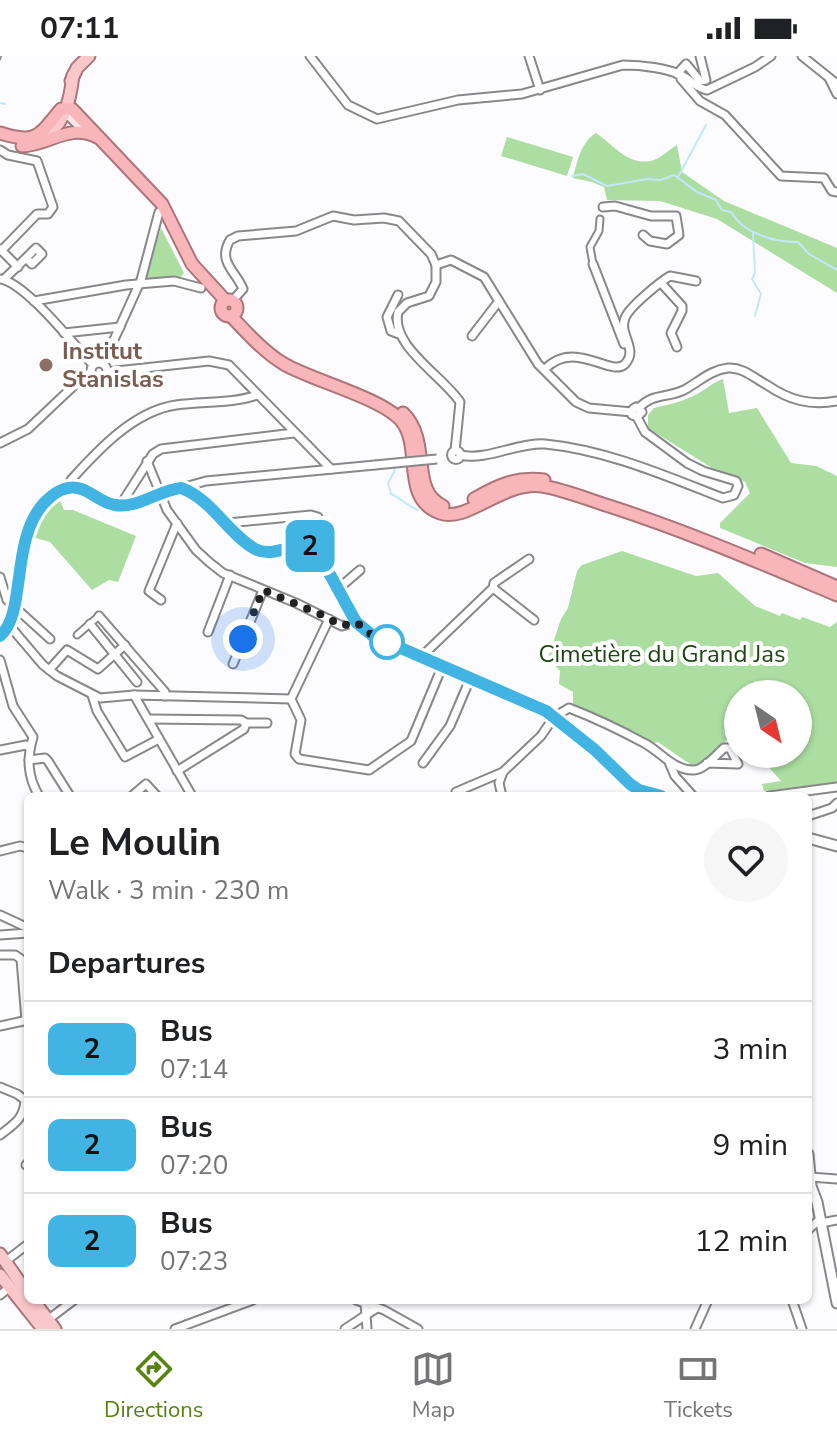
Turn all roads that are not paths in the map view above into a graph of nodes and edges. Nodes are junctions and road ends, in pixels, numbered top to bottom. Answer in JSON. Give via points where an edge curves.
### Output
{"nodes":[{"id":1,"x":89,"y":56,"type":"edge"},
{"id":2,"x":310,"y":56,"type":"edge"},
{"id":3,"x":529,"y":56,"type":"edge"},
{"id":4,"x":700,"y":56,"type":"edge"},
{"id":5,"x":771,"y":56,"type":"edge"},
{"id":6,"x":802,"y":56,"type":"edge"},
{"id":7,"x":677,"y":74,"type":"junction"},
{"id":8,"x":828,"y":76,"type":"junction"},
{"id":9,"x":837,"y":84,"type":"edge"},
{"id":10,"x":540,"y":90,"type":"junction"},
{"id":11,"x":837,"y":94,"type":"edge"},
{"id":12,"x":64,"y":110,"type":"junction"},
{"id":13,"x":88,"y":132,"type":"junction"},
{"id":14,"x":0,"y":133,"type":"edge"},
{"id":15,"x":101,"y":139,"type":"junction"},
{"id":16,"x":0,"y":141,"type":"edge"},
{"id":17,"x":32,"y":145,"type":"junction"},
{"id":18,"x":0,"y":150,"type":"edge"},
{"id":19,"x":837,"y":192,"type":"edge"},
{"id":20,"x":603,"y":207,"type":"dead end"},
{"id":21,"x":162,"y":219,"type":"junction"},
{"id":22,"x":600,"y":219,"type":"dead end"},
{"id":23,"x":643,"y":235,"type":"dead end"},
{"id":24,"x":1,"y":250,"type":"edge"},
{"id":25,"x":26,"y":258,"type":"dead end"},
{"id":26,"x":593,"y":264,"type":"joint"},
{"id":27,"x":436,"y":265,"type":"junction"},
{"id":28,"x":18,"y":267,"type":"junction"},
{"id":29,"x":2,"y":279,"type":"edge"},
{"id":30,"x":696,"y":281,"type":"dead end"},
{"id":31,"x":661,"y":283,"type":"junction"},
{"id":32,"x":139,"y":284,"type":"junction"},
{"id":33,"x":201,"y":288,"type":"junction"},
{"id":34,"x":398,"y":295,"type":"dead end"},
{"id":35,"x":34,"y":301,"type":"junction"},
{"id":36,"x":499,"y":301,"type":"junction"},
{"id":37,"x":229,"y":309,"type":"junction"},
{"id":38,"x":120,"y":327,"type":"junction"},
{"id":39,"x":64,"y":333,"type":"junction"},
{"id":40,"x":399,"y":334,"type":"junction"},
{"id":41,"x":472,"y":336,"type":"dead end"},
{"id":42,"x":677,"y":347,"type":"dead end"},
{"id":43,"x":629,"y":357,"type":"junction"},
{"id":44,"x":105,"y":368,"type":"junction"},
{"id":45,"x":92,"y":369,"type":"junction"},
{"id":46,"x":545,"y":369,"type":"junction"},
{"id":47,"x":257,"y":395,"type":"junction"},
{"id":48,"x":837,"y":401,"type":"edge"},
{"id":49,"x":636,"y":412,"type":"junction"},
{"id":50,"x":294,"y":433,"type":"junction"},
{"id":51,"x":0,"y":443,"type":"edge"},
{"id":52,"x":456,"y":454,"type":"junction"},
{"id":53,"x":147,"y":461,"type":"junction"},
{"id":54,"x":331,"y":469,"type":"junction"},
{"id":55,"x":68,"y":488,"type":"junction"},
{"id":56,"x":181,"y":488,"type":"junction"},
{"id":57,"x":159,"y":493,"type":"junction"},
{"id":58,"x":123,"y":506,"type":"junction"},
{"id":59,"x":177,"y":523,"type":"junction"},
{"id":60,"x":228,"y":523,"type":"junction"},
{"id":61,"x":310,"y":546,"type":"junction"},
{"id":62,"x":529,"y":559,"type":"dead end"},
{"id":63,"x":360,"y":570,"type":"dead end"},
{"id":64,"x":230,"y":575,"type":"junction"},
{"id":65,"x":0,"y":577,"type":"edge"},
{"id":66,"x":837,"y":587,"type":"edge"},
{"id":67,"x":493,"y":588,"type":"junction"},
{"id":68,"x":338,"y":589,"type":"junction"},
{"id":69,"x":263,"y":590,"type":"junction"},
{"id":70,"x":837,"y":595,"type":"edge"},
{"id":71,"x":161,"y":600,"type":"dead end"},
{"id":72,"x":13,"y":606,"type":"junction"},
{"id":73,"x":0,"y":607,"type":"edge"},
{"id":74,"x":99,"y":616,"type":"joint"},
{"id":75,"x":329,"y":619,"type":"junction"},
{"id":76,"x":534,"y":620,"type":"dead end"},
{"id":77,"x":356,"y":622,"type":"junction"},
{"id":78,"x":90,"y":624,"type":"junction"},
{"id":79,"x":9,"y":625,"type":"junction"},
{"id":80,"x":208,"y":632,"type":"dead end"},
{"id":81,"x":77,"y":635,"type":"dead end"},
{"id":82,"x":0,"y":636,"type":"edge"},
{"id":83,"x":50,"y":639,"type":"dead end"},
{"id":84,"x":125,"y":645,"type":"junction"},
{"id":85,"x":115,"y":654,"type":"junction"},
{"id":86,"x":421,"y":657,"type":"junction"},
{"id":87,"x":0,"y":660,"type":"edge"},
{"id":88,"x":233,"y":664,"type":"dead end"},
{"id":89,"x":442,"y":667,"type":"junction"},
{"id":90,"x":49,"y":670,"type":"junction"},
{"id":91,"x":470,"y":679,"type":"junction"},
{"id":92,"x":137,"y":682,"type":"dead end"},
{"id":93,"x":92,"y":695,"type":"junction"},
{"id":94,"x":134,"y":695,"type":"junction"},
{"id":95,"x":165,"y":696,"type":"junction"},
{"id":96,"x":291,"y":699,"type":"junction"},
{"id":97,"x":554,"y":717,"type":"junction"},
{"id":98,"x":148,"y":719,"type":"junction"},
{"id":99,"x":246,"y":723,"type":"junction"},
{"id":100,"x":267,"y":723,"type":"dead end"},
{"id":101,"x":159,"y":739,"type":"junction"},
{"id":102,"x":29,"y":747,"type":"junction"},
{"id":103,"x":0,"y":750,"type":"edge"},
{"id":104,"x":29,"y":760,"type":"junction"},
{"id":105,"x":669,"y":762,"type":"junction"},
{"id":106,"x":423,"y":763,"type":"dead end"},
{"id":107,"x":707,"y":763,"type":"dead end"},
{"id":108,"x":177,"y":771,"type":"junction"},
{"id":109,"x":503,"y":772,"type":"junction"},
{"id":110,"x":472,"y":785,"type":"junction"},
{"id":111,"x":837,"y":787,"type":"edge"},
{"id":112,"x":34,"y":792,"type":"edge"},
{"id":113,"x":67,"y":792,"type":"edge"},
{"id":114,"x":137,"y":792,"type":"edge"},
{"id":115,"x":153,"y":792,"type":"edge"},
{"id":116,"x":190,"y":792,"type":"edge"},
{"id":117,"x":456,"y":792,"type":"dead end"},
{"id":118,"x":475,"y":792,"type":"edge"},
{"id":119,"x":501,"y":792,"type":"edge"},
{"id":120,"x":642,"y":792,"type":"edge"},
{"id":121,"x":689,"y":792,"type":"edge"},
{"id":122,"x":799,"y":792,"type":"edge"},
{"id":123,"x":837,"y":803,"type":"edge"},
{"id":124,"x":812,"y":815,"type":"edge"},
{"id":125,"x":812,"y":839,"type":"edge"},
{"id":126,"x":837,"y":846,"type":"edge"},
{"id":127,"x":24,"y":847,"type":"edge"},
{"id":128,"x":0,"y":851,"type":"edge"},
{"id":129,"x":0,"y":915,"type":"edge"},
{"id":130,"x":24,"y":928,"type":"edge"},
{"id":131,"x":24,"y":931,"type":"edge"},
{"id":132,"x":0,"y":935,"type":"edge"},
{"id":133,"x":0,"y":955,"type":"edge"},
{"id":134,"x":24,"y":990,"type":"edge"},
{"id":135,"x":24,"y":1021,"type":"edge"},
{"id":136,"x":0,"y":1026,"type":"edge"},
{"id":137,"x":1,"y":1089,"type":"edge"},
{"id":138,"x":24,"y":1099,"type":"edge"},
{"id":139,"x":24,"y":1112,"type":"edge"},
{"id":140,"x":0,"y":1135,"type":"edge"},
{"id":141,"x":812,"y":1177,"type":"edge"},
{"id":142,"x":837,"y":1179,"type":"edge"},
{"id":143,"x":812,"y":1201,"type":"edge"},
{"id":144,"x":837,"y":1220,"type":"edge"},
{"id":145,"x":821,"y":1221,"type":"junction"},
{"id":146,"x":812,"y":1227,"type":"edge"},
{"id":147,"x":24,"y":1246,"type":"edge"},
{"id":148,"x":3,"y":1258,"type":"edge"},
{"id":149,"x":0,"y":1275,"type":"edge"},
{"id":150,"x":15,"y":1286,"type":"edge"},
{"id":151,"x":837,"y":1303,"type":"edge"},
{"id":152,"x":29,"y":1304,"type":"edge"},
{"id":153,"x":35,"y":1304,"type":"edge"},
{"id":154,"x":70,"y":1304,"type":"edge"},
{"id":155,"x":242,"y":1304,"type":"edge"},
{"id":156,"x":362,"y":1304,"type":"edge"},
{"id":157,"x":366,"y":1304,"type":"edge"},
{"id":158,"x":706,"y":1304,"type":"edge"},
{"id":159,"x":793,"y":1304,"type":"edge"},
{"id":160,"x":377,"y":1308,"type":"junction"},
{"id":161,"x":366,"y":1315,"type":"junction"},
{"id":162,"x":47,"y":1326,"type":"edge"},
{"id":163,"x":175,"y":1329,"type":"edge"},
{"id":164,"x":345,"y":1329,"type":"edge"},
{"id":165,"x":367,"y":1329,"type":"edge"},
{"id":166,"x":418,"y":1329,"type":"edge"},
{"id":167,"x":695,"y":1329,"type":"edge"},
{"id":168,"x":802,"y":1329,"type":"edge"}],
"edges":[{"from":1,"to":12,"type":"main road","via":[[73,75]]},
{"from":2,"to":10,"type":"street","via":[[348,105],[377,119],[458,100]]},
{"from":3,"to":10,"type":"street"},
{"from":4,"to":7,"type":"street","via":[[706,80],[700,81],[686,64]]},
{"from":5,"to":7,"type":"street","via":[[707,90]]},
{"from":6,"to":8,"type":"street"},
{"from":7,"to":10,"type":"street","via":[[623,65]]},
{"from":7,"to":19,"type":"street","via":[[700,101],[725,115],[781,176],[824,178]]},
{"from":8,"to":9,"type":"street"},
{"from":8,"to":11,"type":"street"},
{"from":12,"to":13,"type":"main road"},
{"from":12,"to":14,"type":"highway","via":[[31,139]]},
{"from":12,"to":15,"type":"highway"},
{"from":12,"to":17,"type":"main road","via":[[43,139]]},
{"from":13,"to":15,"type":"highway"},
{"from":13,"to":17,"type":"highway","via":[[67,132]]},
{"from":15,"to":21,"type":"highway","via":[[155,198]]},
{"from":16,"to":17,"type":"highway"},
{"from":18,"to":24,"type":"street","via":[[34,158],[52,200],[52,211],[37,214]]},
{"from":20,"to":23,"type":"street","via":[[676,216],[679,235],[667,244]]},
{"from":21,"to":32,"type":"street"},
{"from":21,"to":33,"type":"highway"},
{"from":21,"to":37,"type":"highway"},
{"from":22,"to":26,"type":"street","via":[[590,247]]},
{"from":24,"to":28,"type":"street"},
{"from":25,"to":28,"type":"street"},
{"from":26,"to":43,"type":"street"},
{"from":27,"to":36,"type":"street","via":[[451,260],[484,277]]},
{"from":27,"to":37,"type":"street","via":[[399,221],[329,216],[296,231],[230,240],[227,267],[243,289]]},
{"from":27,"to":40,"type":"street","via":[[433,290],[398,312]]},
{"from":28,"to":29,"type":"street"},
{"from":29,"to":35,"type":"street"},
{"from":30,"to":31,"type":"street","via":[[675,275]]},
{"from":31,"to":42,"type":"street","via":[[682,306],[671,333]]},
{"from":31,"to":43,"type":"street","via":[[624,318]]},
{"from":32,"to":33,"type":"street","via":[[174,281]]},
{"from":32,"to":35,"type":"street"},
{"from":32,"to":38,"type":"street"},
{"from":33,"to":37,"type":"highway"},
{"from":34,"to":40,"type":"street","via":[[384,317],[391,331]]},
{"from":35,"to":39,"type":"street"},
{"from":36,"to":41,"type":"street"},
{"from":36,"to":46,"type":"street"},
{"from":37,"to":66,"type":"highway","via":[[293,363],[403,413],[418,437],[424,487],[437,504],[460,506],[518,480],[548,480],[669,519]]},
{"from":37,"to":70,"type":"highway","via":[[284,364],[400,420],[409,435],[418,493],[439,513],[460,514],[508,490],[542,486],[640,516]]},
{"from":38,"to":39,"type":"street"},
{"from":38,"to":44,"type":"street"},
{"from":39,"to":45,"type":"street"},
{"from":40,"to":52,"type":"street","via":[[460,402]]},
{"from":43,"to":46,"type":"street","via":[[620,368],[577,356]]},
{"from":44,"to":45,"type":"street"},
{"from":44,"to":45,"type":"street","via":[[98,380]]},
{"from":44,"to":47,"type":"street","via":[[220,361]]},
{"from":45,"to":51,"type":"street","via":[[28,429]]},
{"from":46,"to":49,"type":"street","via":[[582,406]]},
{"from":47,"to":50,"type":"street"},
{"from":47,"to":55,"type":"street","via":[[156,411],[108,442]]},
{"from":48,"to":49,"type":"street","via":[[796,401],[752,375],[728,368],[682,391],[650,398]]},
{"from":49,"to":52,"type":"street","via":[[645,432],[687,463],[736,481],[737,491],[723,498],[649,469],[542,444],[478,456]]},
{"from":50,"to":53,"type":"street","via":[[169,447]]},
{"from":50,"to":54,"type":"street"},
{"from":52,"to":54,"type":"street","bridge":true},
{"from":53,"to":57,"type":"street"},
{"from":53,"to":58,"type":"street"},
{"from":54,"to":56,"type":"street"},
{"from":55,"to":58,"type":"street"},
{"from":55,"to":72,"type":"street","via":[[46,501],[30,523]]},
{"from":56,"to":57,"type":"street"},
{"from":56,"to":60,"type":"street"},
{"from":57,"to":58,"type":"street"},
{"from":57,"to":59,"type":"street"},
{"from":59,"to":64,"type":"street","via":[[200,554]]},
{"from":59,"to":71,"type":"street","via":[[150,586],[150,594]]},
{"from":60,"to":61,"type":"street","via":[[262,552]]},
{"from":60,"to":61,"type":"street","via":[[311,515],[318,517]]},
{"from":61,"to":68,"type":"street"},
{"from":62,"to":67,"type":"street"},
{"from":63,"to":68,"type":"street"},
{"from":64,"to":69,"type":"street"},
{"from":64,"to":80,"type":"street"},
{"from":65,"to":72,"type":"street"},
{"from":67,"to":76,"type":"street"},
{"from":67,"to":86,"type":"street"},
{"from":68,"to":77,"type":"street"},
{"from":69,"to":75,"type":"street"},
{"from":69,"to":88,"type":"street"},
{"from":72,"to":73,"type":"street"},
{"from":72,"to":79,"type":"street"},
{"from":72,"to":83,"type":"street"},
{"from":74,"to":78,"type":"street"},
{"from":74,"to":84,"type":"street"},
{"from":75,"to":77,"type":"street","via":[[344,627]]},
{"from":75,"to":96,"type":"street"},
{"from":77,"to":86,"type":"street","via":[[373,636]]},
{"from":78,"to":81,"type":"street"},
{"from":78,"to":85,"type":"street"},
{"from":79,"to":82,"type":"street"},
{"from":79,"to":90,"type":"street"},
{"from":84,"to":85,"type":"street"},
{"from":84,"to":95,"type":"street"},
{"from":85,"to":90,"type":"street","via":[[98,669],[66,647]]},
{"from":85,"to":92,"type":"street"},
{"from":86,"to":89,"type":"street"},
{"from":87,"to":102,"type":"street","via":[[13,706],[33,737]]},
{"from":89,"to":91,"type":"street"},
{"from":89,"to":96,"type":"street","via":[[411,741],[369,770],[296,757],[301,720]]},
{"from":90,"to":93,"type":"street"},
{"from":91,"to":97,"type":"street"},
{"from":91,"to":106,"type":"street","via":[[450,726]]},
{"from":93,"to":94,"type":"street"},
{"from":93,"to":101,"type":"street","via":[[125,757]]},
{"from":94,"to":95,"type":"street"},
{"from":94,"to":98,"type":"street"},
{"from":95,"to":96,"type":"street"},
{"from":97,"to":105,"type":"street","via":[[564,709],[574,710],[649,745]]},
{"from":97,"to":109,"type":"street"},
{"from":97,"to":120,"type":"street"},
{"from":98,"to":99,"type":"street"},
{"from":98,"to":101,"type":"street"},
{"from":99,"to":100,"type":"street"},
{"from":99,"to":108,"type":"street"},
{"from":101,"to":108,"type":"street"},
{"from":102,"to":103,"type":"street"},
{"from":102,"to":104,"type":"street"},
{"from":104,"to":112,"type":"street"},
{"from":104,"to":113,"type":"street","via":[[45,758]]},
{"from":105,"to":107,"type":"street","via":[[695,771]]},
{"from":105,"to":121,"type":"street"},
{"from":108,"to":116,"type":"street"},
{"from":109,"to":110,"type":"street"},
{"from":109,"to":119,"type":"street"},
{"from":110,"to":117,"type":"street"},
{"from":110,"to":118,"type":"street"},
{"from":111,"to":122,"type":"street"},
{"from":114,"to":115,"type":"street","via":[[146,784]]},
{"from":123,"to":124,"type":"street"},
{"from":125,"to":126,"type":"street"},
{"from":127,"to":128,"type":"street"},
{"from":129,"to":130,"type":"street"},
{"from":131,"to":132,"type":"street"},
{"from":133,"to":134,"type":"street","via":[[21,959]]},
{"from":135,"to":136,"type":"street"},
{"from":137,"to":138,"type":"street"},
{"from":139,"to":140,"type":"street"},
{"from":141,"to":142,"type":"street"},
{"from":143,"to":145,"type":"street"},
{"from":144,"to":145,"type":"street"},
{"from":145,"to":146,"type":"street"},
{"from":145,"to":151,"type":"street"},
{"from":147,"to":148,"type":"street"},
{"from":148,"to":150,"type":"main road"},
{"from":149,"to":150,"type":"main road"},
{"from":152,"to":162,"type":"main road"},
{"from":153,"to":162,"type":"main road"},
{"from":154,"to":162,"type":"street"},
{"from":155,"to":163,"type":"street"},
{"from":156,"to":161,"type":"street"},
{"from":157,"to":160,"type":"street"},
{"from":158,"to":167,"type":"street"},
{"from":159,"to":168,"type":"street"},
{"from":160,"to":161,"type":"street"},
{"from":160,"to":166,"type":"street"},
{"from":161,"to":164,"type":"street"},
{"from":161,"to":165,"type":"street"}]}
